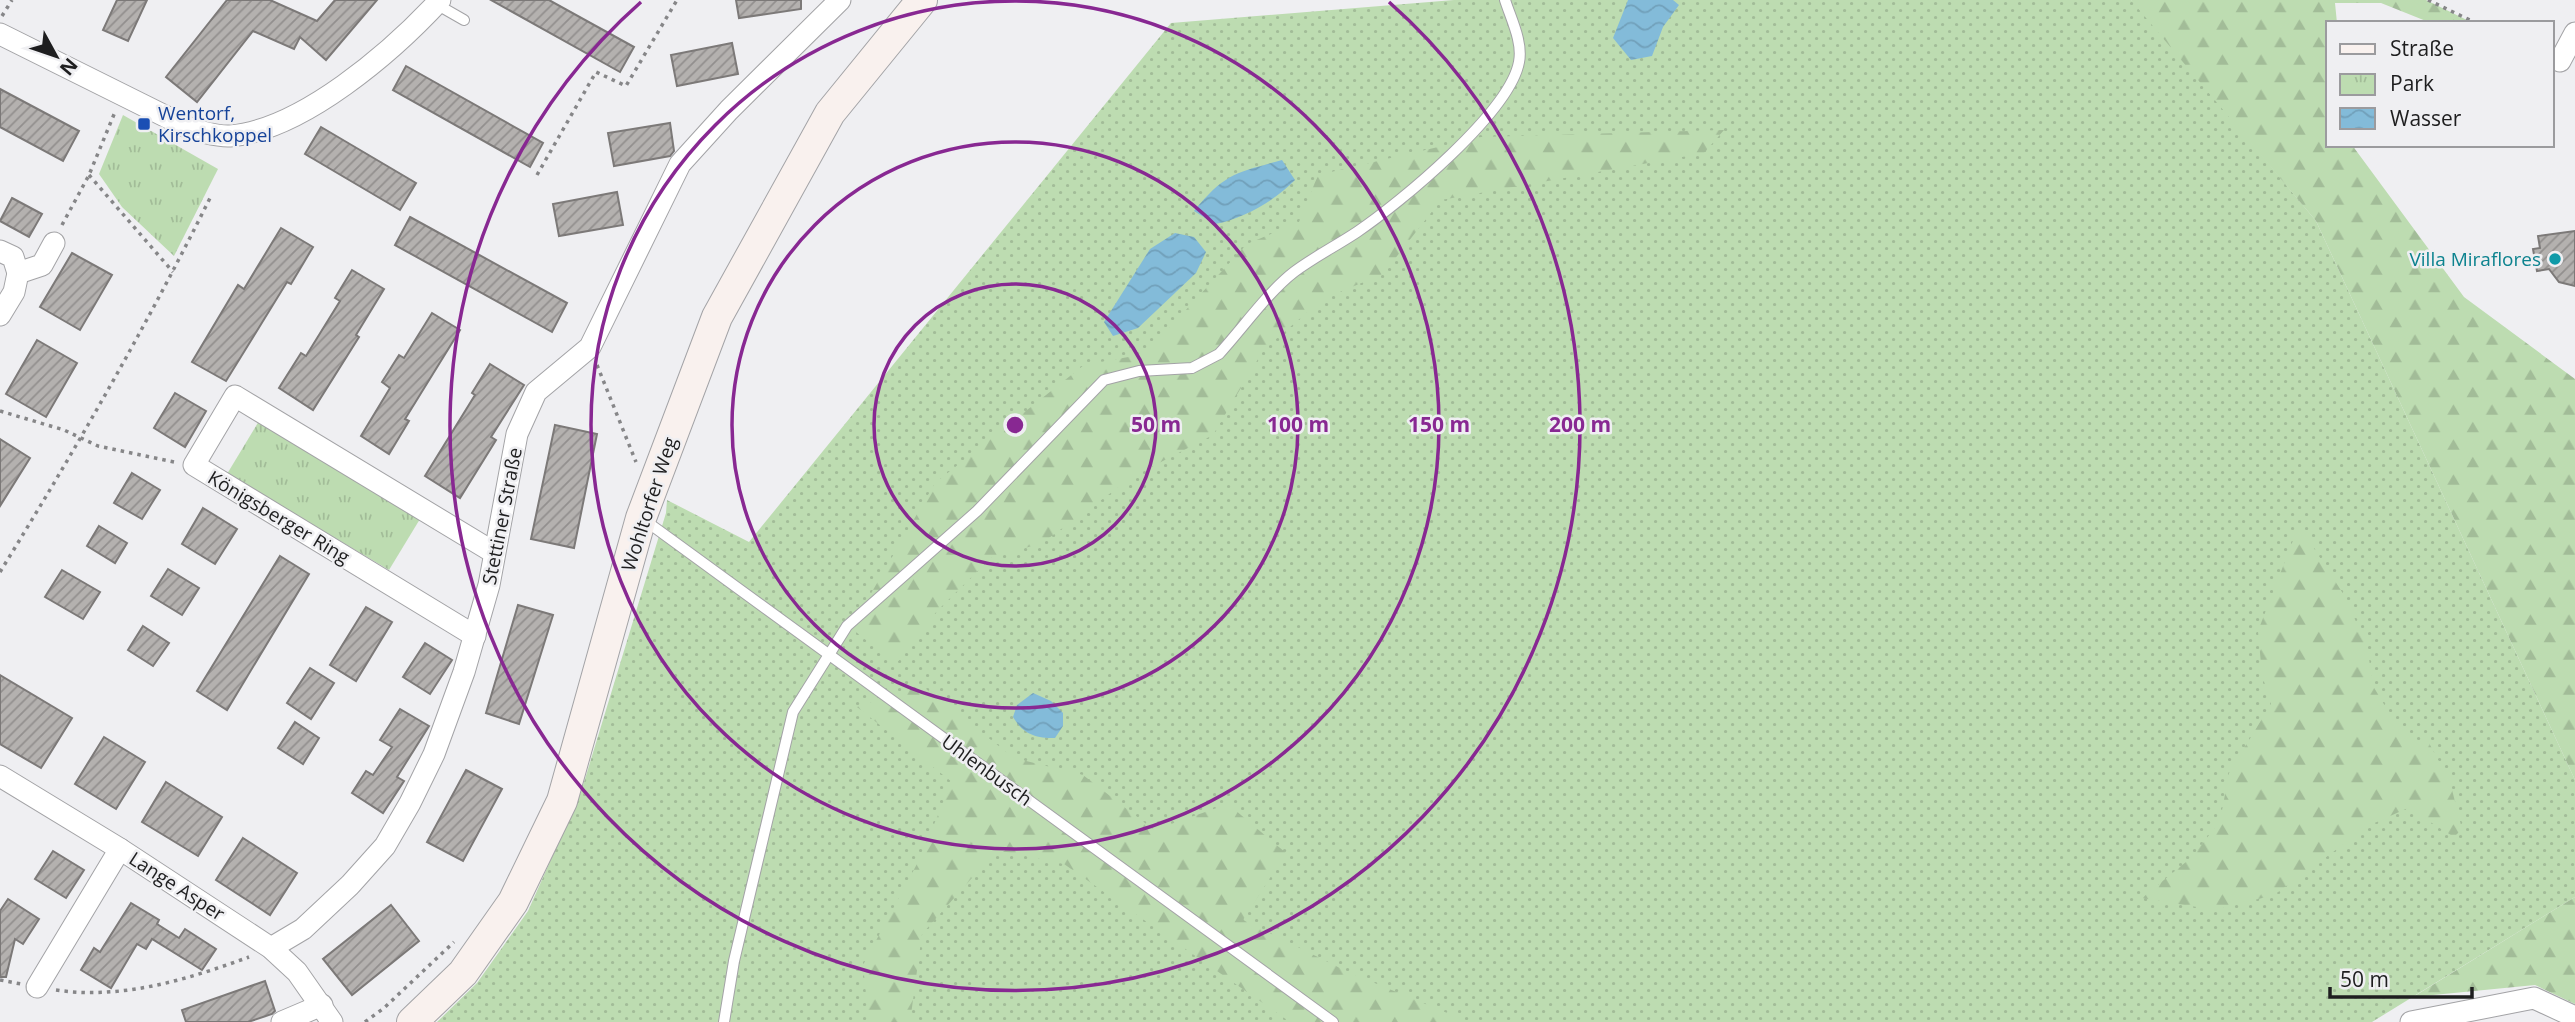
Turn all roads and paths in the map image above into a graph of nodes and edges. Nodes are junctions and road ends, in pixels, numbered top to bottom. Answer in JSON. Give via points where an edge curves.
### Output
{"nodes":[{"id":1,"x":12,"y":0,"type":"edge"},
{"id":2,"x":677,"y":0,"type":"edge"},
{"id":3,"x":840,"y":0,"type":"edge"},
{"id":4,"x":922,"y":0,"type":"edge"},
{"id":5,"x":1505,"y":0,"type":"edge"},
{"id":6,"x":2428,"y":0,"type":"edge"},
{"id":7,"x":438,"y":2,"type":"edge"},
{"id":8,"x":0,"y":18,"type":"edge"},
{"id":9,"x":464,"y":20,"type":"dead end"},
{"id":10,"x":2472,"y":21,"type":"edge"},
{"id":11,"x":2575,"y":33,"type":"edge"},
{"id":12,"x":0,"y":34,"type":"edge"},
{"id":13,"x":2560,"y":61,"type":"dead end"},
{"id":14,"x":122,"y":95,"type":"junction"},
{"id":15,"x":89,"y":175,"type":"junction"},
{"id":16,"x":537,"y":175,"type":"dead end"},
{"id":17,"x":211,"y":196,"type":"dead end"},
{"id":18,"x":54,"y":243,"type":"joint"},
{"id":19,"x":0,"y":251,"type":"edge"},
{"id":20,"x":173,"y":272,"type":"junction"},
{"id":21,"x":18,"y":274,"type":"junction"},
{"id":22,"x":0,"y":315,"type":"edge"},
{"id":23,"x":590,"y":347,"type":"junction"},
{"id":24,"x":0,"y":411,"type":"edge"},
{"id":25,"x":81,"y":440,"type":"junction"},
{"id":26,"x":194,"y":465,"type":"junction"},
{"id":27,"x":638,"y":467,"type":"dead end"},
{"id":28,"x":641,"y":518,"type":"junction"},
{"id":29,"x":493,"y":552,"type":"junction"},
{"id":30,"x":0,"y":572,"type":"edge"},
{"id":31,"x":475,"y":636,"type":"junction"},
{"id":32,"x":827,"y":654,"type":"junction"},
{"id":33,"x":0,"y":776,"type":"edge"},
{"id":34,"x":120,"y":849,"type":"junction"},
{"id":35,"x":462,"y":934,"type":"dead end"},
{"id":36,"x":271,"y":948,"type":"junction"},
{"id":37,"x":0,"y":980,"type":"edge"},
{"id":38,"x":37,"y":987,"type":"junction"},
{"id":39,"x":327,"y":1014,"type":"edge"},
{"id":40,"x":2575,"y":1017,"type":"edge"},
{"id":41,"x":282,"y":1022,"type":"edge"},
{"id":42,"x":365,"y":1022,"type":"edge"},
{"id":43,"x":412,"y":1022,"type":"edge"},
{"id":44,"x":724,"y":1022,"type":"edge"},
{"id":45,"x":1333,"y":1022,"type":"edge"},
{"id":46,"x":2412,"y":1022,"type":"edge"}],
"edges":[{"from":1,"to":8,"type":"path"},
{"from":2,"to":16,"type":"path","via":[[626,86],[596,72]]},
{"from":3,"to":23,"type":"street","name":"Stettiner Straße","via":[[680,164]]},
{"from":4,"to":28,"type":"main road","name":"Wohltorfer Weg","via":[[830,113],[774,211],[717,317]]},
{"from":5,"to":32,"type":"lane","via":[[1520,49],[1519,63],[1505,95],[1455,148],[1359,231],[1292,273],[1219,354],[1192,368],[1139,371],[1104,380],[993,495],[855,618]]},
{"from":6,"to":10,"type":"path"},
{"from":7,"to":9,"type":"lane"},
{"from":7,"to":14,"type":"street","via":[[349,87],[264,130],[228,137],[193,130]]},
{"from":11,"to":13,"type":"street"},
{"from":12,"to":14,"type":"street"},
{"from":14,"to":15,"type":"path"},
{"from":15,"to":18,"type":"path"},
{"from":15,"to":20,"type":"path"},
{"from":17,"to":20,"type":"path"},
{"from":18,"to":21,"type":"street","via":[[42,265]]},
{"from":19,"to":21,"type":"street","via":[[13,257]]},
{"from":20,"to":25,"type":"path"},
{"from":21,"to":22,"type":"street","via":[[14,292]]},
{"from":23,"to":27,"type":"path"},
{"from":23,"to":29,"type":"street","name":"Stettiner Straße","via":[[536,392],[517,434]]},
{"from":24,"to":25,"type":"path","via":[[64,430]]},
{"from":25,"to":26,"type":"path"},
{"from":25,"to":30,"type":"path"},
{"from":26,"to":29,"type":"street","name":"Königsberger Ring","via":[[234,396]]},
{"from":26,"to":31,"type":"street","name":"Königsberger Ring"},
{"from":28,"to":32,"type":"lane","name":"Uhlenbusch"},
{"from":28,"to":43,"type":"main road","name":"Wohltorfer Weg","via":[[562,801],[513,902],[463,973]]},
{"from":29,"to":31,"type":"street","name":"Stettiner Straße"},
{"from":31,"to":36,"type":"street","name":"Stettiner Straße","via":[[434,754],[385,846],[303,929]]},
{"from":32,"to":44,"type":"lane","via":[[793,712]]},
{"from":32,"to":45,"type":"lane","name":"Uhlenbusch"},
{"from":33,"to":34,"type":"street","name":"Lange Asper"},
{"from":34,"to":36,"type":"street","name":"Lange Asper"},
{"from":34,"to":38,"type":"street"},
{"from":35,"to":42,"type":"path"},
{"from":36,"to":38,"type":"path","via":[[200,975],[124,992]]},
{"from":36,"to":39,"type":"street","name":"Lange Asper","via":[[297,972]]},
{"from":37,"to":38,"type":"path"},
{"from":39,"to":41,"type":"street"},
{"from":40,"to":46,"type":"street","via":[[2534,998]]}]}
